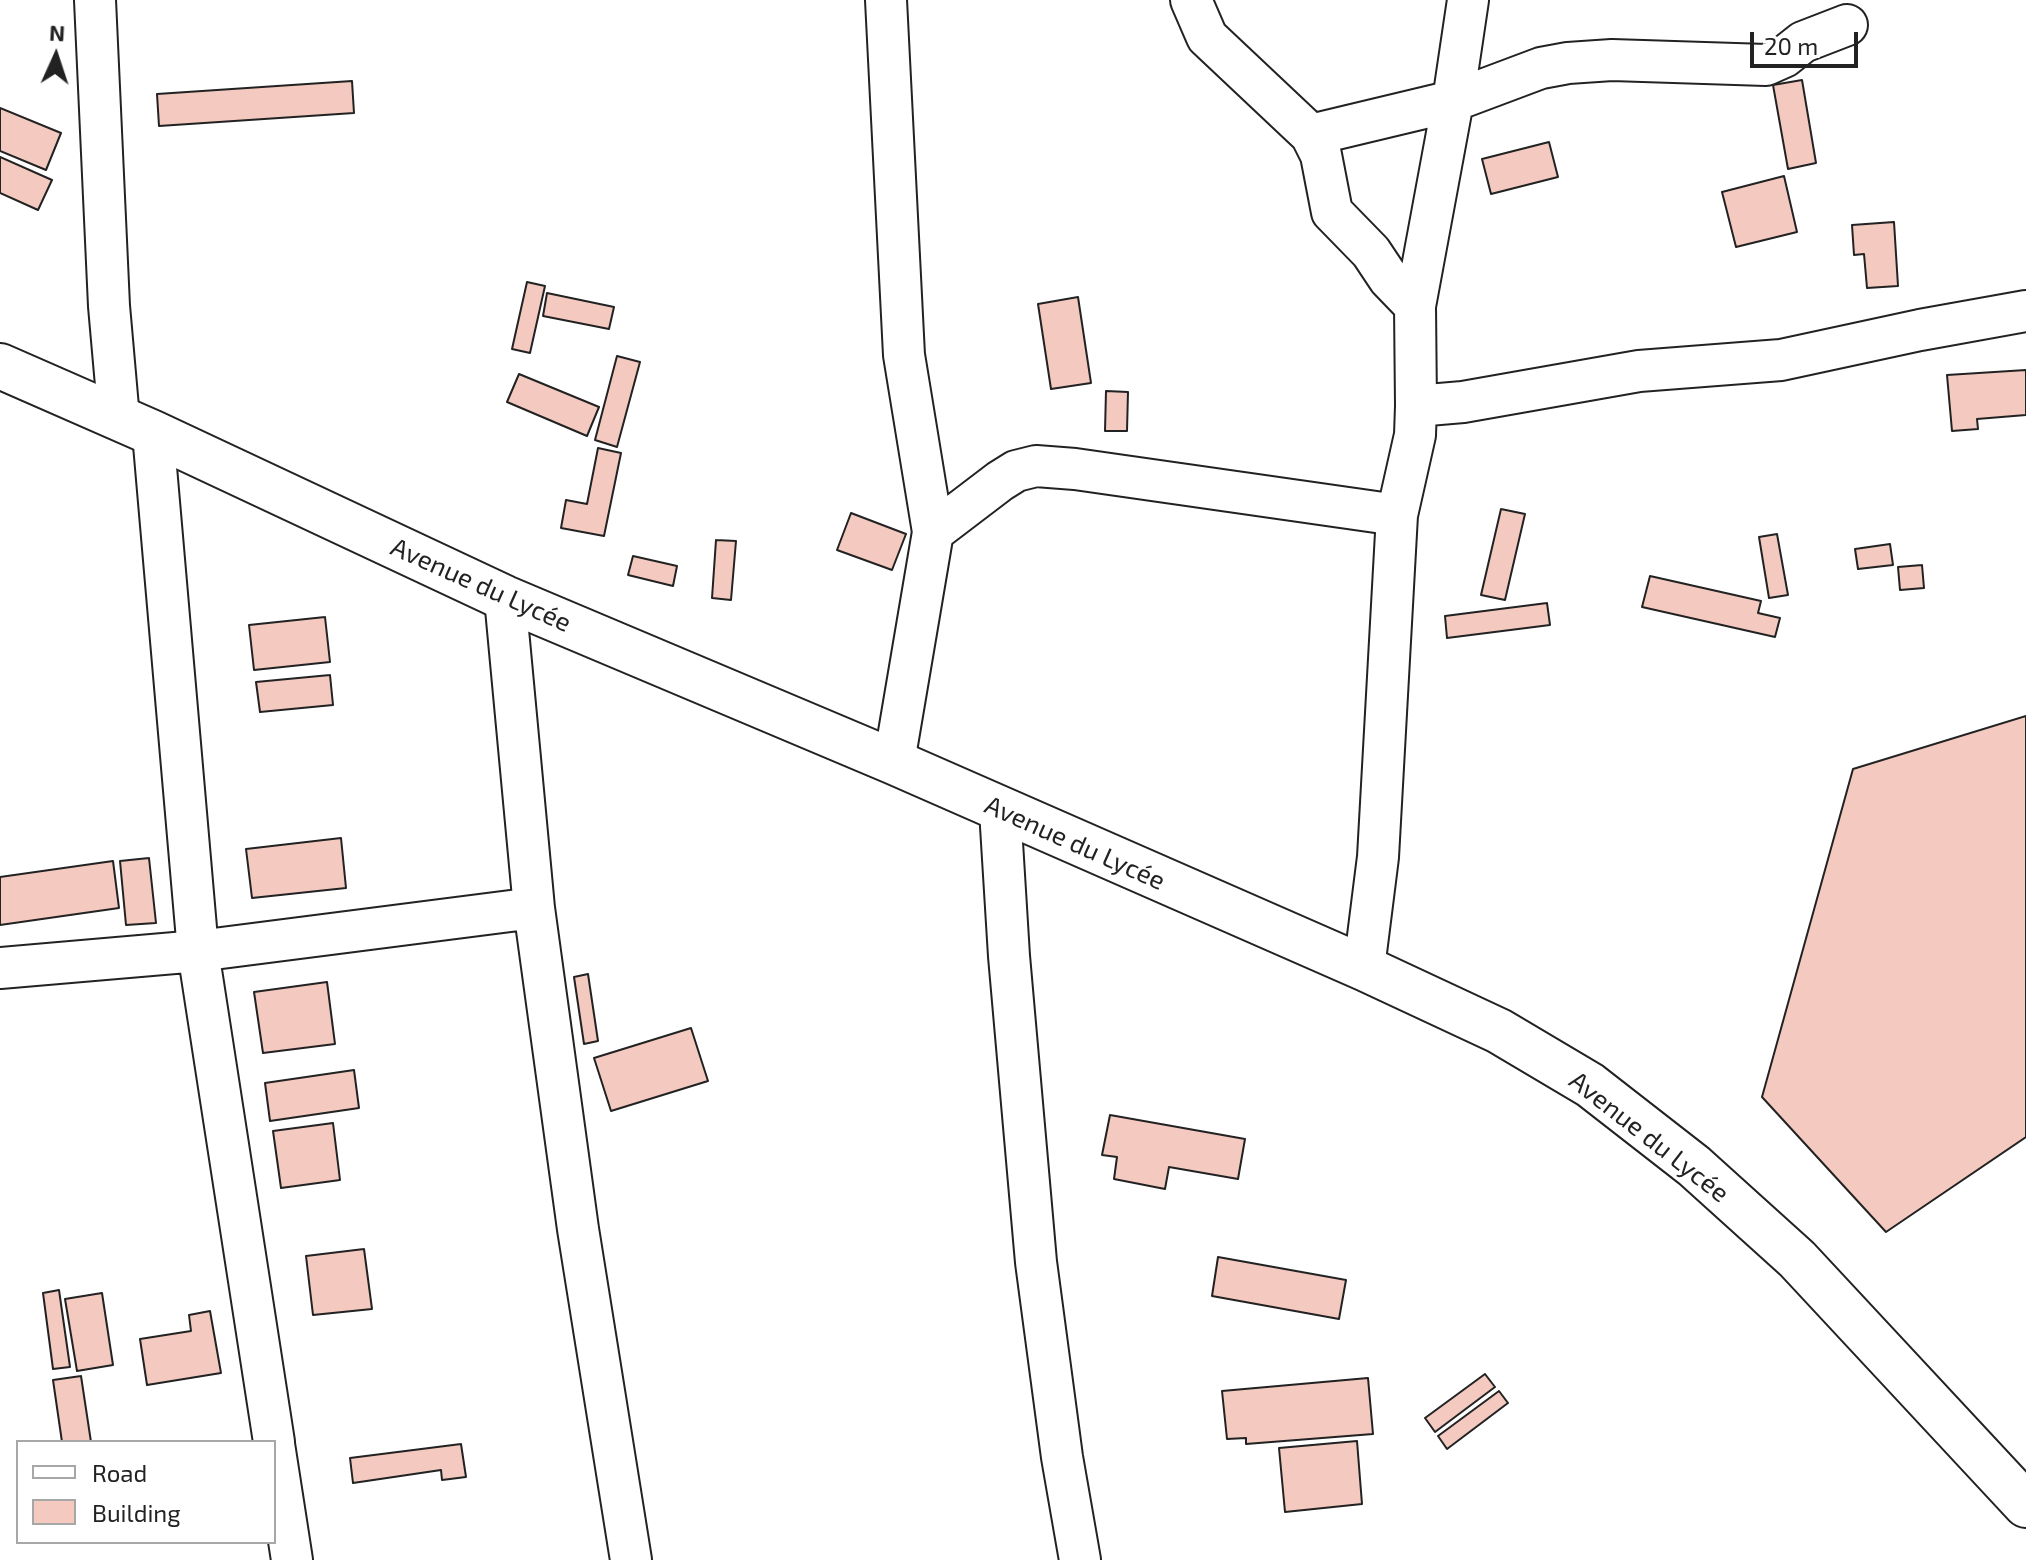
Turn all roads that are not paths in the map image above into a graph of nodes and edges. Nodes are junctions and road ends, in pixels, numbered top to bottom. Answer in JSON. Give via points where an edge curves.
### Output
{"nodes":[{"id":1,"x":95,"y":0,"type":"edge"},
{"id":2,"x":886,"y":0,"type":"edge"},
{"id":3,"x":1191,"y":0,"type":"edge"},
{"id":4,"x":1468,"y":0,"type":"edge"},
{"id":5,"x":1847,"y":25,"type":"dead end"},
{"id":6,"x":1453,"y":101,"type":"junction"},
{"id":7,"x":1311,"y":135,"type":"junction"},
{"id":8,"x":1415,"y":306,"type":"junction"},
{"id":9,"x":2026,"y":311,"type":"edge"},
{"id":10,"x":0,"y":366,"type":"edge"},
{"id":11,"x":1416,"y":406,"type":"junction"},
{"id":12,"x":136,"y":426,"type":"junction"},
{"id":13,"x":1397,"y":515,"type":"junction"},
{"id":14,"x":933,"y":532,"type":"junction"},
{"id":15,"x":505,"y":598,"type":"junction"},
{"id":16,"x":894,"y":762,"type":"junction"},
{"id":17,"x":1000,"y":810,"type":"junction"},
{"id":18,"x":534,"y":908,"type":"junction"},
{"id":19,"x":198,"y":951,"type":"junction"},
{"id":20,"x":0,"y":968,"type":"edge"},
{"id":21,"x":1364,"y":968,"type":"junction"},
{"id":22,"x":274,"y":1440,"type":"edge"},
{"id":23,"x":276,"y":1456,"type":"edge"},
{"id":24,"x":2026,"y":1505,"type":"edge"},
{"id":25,"x":292,"y":1560,"type":"edge"},
{"id":26,"x":631,"y":1560,"type":"edge"},
{"id":27,"x":1080,"y":1560,"type":"edge"}],
"edges":[{"from":1,"to":12,"type":"street","via":[[109,306]]},
{"from":2,"to":14,"type":"street","via":[[904,355]]},
{"from":3,"to":7,"type":"street","via":[[1214,45]]},
{"from":4,"to":6,"type":"street"},
{"from":5,"to":6,"type":"street","via":[[1803,42],[1766,65],[1568,63]]},
{"from":6,"to":7,"type":"street"},
{"from":6,"to":8,"type":"street"},
{"from":7,"to":8,"type":"street","via":[[1321,155],[1332,212]]},
{"from":8,"to":11,"type":"street"},
{"from":9,"to":11,"type":"street","via":[[1781,360],[1639,371]]},
{"from":10,"to":12,"type":"main road","name":"Avenue du Lycée"},
{"from":11,"to":13,"type":"street"},
{"from":12,"to":15,"type":"main road","name":"Avenue du Lycée"},
{"from":12,"to":19,"type":"street"},
{"from":13,"to":14,"type":"street","via":[[1036,466],[1000,481]]},
{"from":13,"to":21,"type":"street","via":[[1378,857]]},
{"from":14,"to":16,"type":"street"},
{"from":15,"to":16,"type":"main road","name":"Avenue du Lycée"},
{"from":15,"to":18,"type":"street"},
{"from":16,"to":17,"type":"main road","name":"Avenue du Lycée"},
{"from":17,"to":21,"type":"main road","name":"Avenue du Lycée"},
{"from":17,"to":27,"type":"street","via":[[1036,1262]]},
{"from":18,"to":19,"type":"street"},
{"from":18,"to":26,"type":"street"},
{"from":19,"to":20,"type":"street"},
{"from":19,"to":22,"type":"street"},
{"from":21,"to":24,"type":"main road","name":"Avenue du Lycée","via":[[1499,1031],[1590,1085],[1694,1166],[1797,1259]]},
{"from":23,"to":25,"type":"street"}]}
